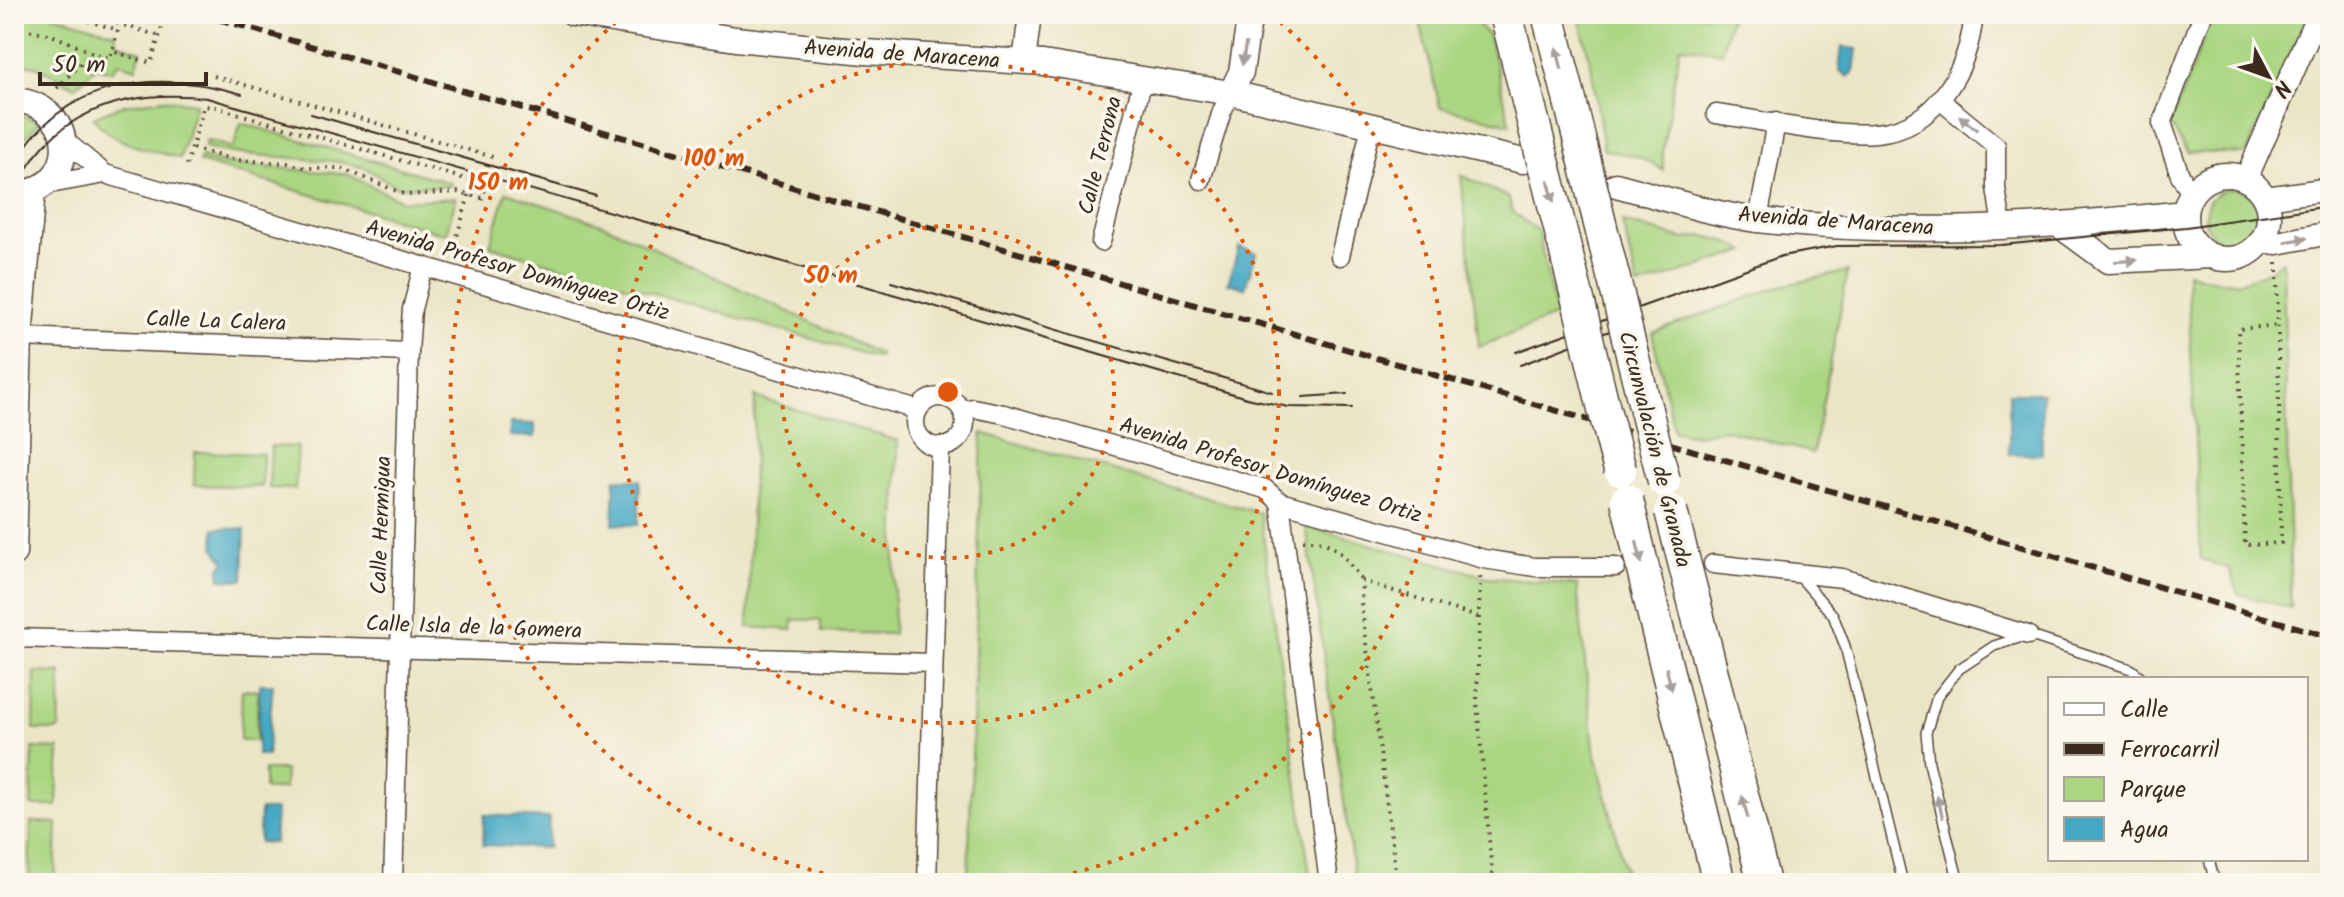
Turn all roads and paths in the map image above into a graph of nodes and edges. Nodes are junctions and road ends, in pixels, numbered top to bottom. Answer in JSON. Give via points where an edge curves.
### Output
{"nodes":[{"id":1,"x":65,"y":14,"type":"edge"},
{"id":2,"x":86,"y":14,"type":"edge"},
{"id":3,"x":166,"y":14,"type":"edge"},
{"id":4,"x":1030,"y":14,"type":"edge"},
{"id":5,"x":1250,"y":14,"type":"edge"},
{"id":6,"x":1506,"y":14,"type":"edge"},
{"id":7,"x":1548,"y":14,"type":"edge"},
{"id":8,"x":1974,"y":14,"type":"edge"},
{"id":9,"x":2203,"y":14,"type":"edge"},
{"id":10,"x":2318,"y":14,"type":"edge"},
{"id":11,"x":585,"y":15,"type":"edge"},
{"id":12,"x":14,"y":31,"type":"edge"},
{"id":13,"x":160,"y":36,"type":"junction"},
{"id":14,"x":112,"y":51,"type":"junction"},
{"id":15,"x":91,"y":53,"type":"junction"},
{"id":16,"x":1024,"y":62,"type":"junction"},
{"id":17,"x":214,"y":76,"type":"dead end"},
{"id":18,"x":1143,"y":79,"type":"junction"},
{"id":19,"x":57,"y":88,"type":"dead end"},
{"id":20,"x":1231,"y":93,"type":"junction"},
{"id":21,"x":14,"y":100,"type":"edge"},
{"id":22,"x":1940,"y":100,"type":"junction"},
{"id":23,"x":220,"y":108,"type":"junction"},
{"id":24,"x":237,"y":113,"type":"junction"},
{"id":25,"x":1716,"y":114,"type":"dead end"},
{"id":26,"x":218,"y":116,"type":"dead end"},
{"id":27,"x":235,"y":121,"type":"dead end"},
{"id":28,"x":1776,"y":122,"type":"junction"},
{"id":29,"x":1371,"y":126,"type":"junction"},
{"id":30,"x":64,"y":140,"type":"junction"},
{"id":31,"x":192,"y":148,"type":"junction"},
{"id":32,"x":493,"y":157,"type":"dead end"},
{"id":33,"x":1523,"y":161,"type":"dead end"},
{"id":34,"x":187,"y":165,"type":"dead end"},
{"id":35,"x":105,"y":174,"type":"junction"},
{"id":36,"x":2246,"y":179,"type":"junction"},
{"id":37,"x":1201,"y":180,"type":"dead end"},
{"id":38,"x":1616,"y":185,"type":"dead end"},
{"id":39,"x":2330,"y":189,"type":"edge"},
{"id":40,"x":30,"y":190,"type":"edge"},
{"id":41,"x":469,"y":195,"type":"junction"},
{"id":42,"x":2266,"y":198,"type":"junction"},
{"id":43,"x":2188,"y":203,"type":"junction"},
{"id":44,"x":1758,"y":220,"type":"junction"},
{"id":45,"x":2059,"y":225,"type":"junction"},
{"id":46,"x":2002,"y":227,"type":"junction"},
{"id":47,"x":2330,"y":233,"type":"edge"},
{"id":48,"x":1101,"y":242,"type":"dead end"},
{"id":49,"x":2269,"y":242,"type":"junction"},
{"id":50,"x":455,"y":243,"type":"dead end"},
{"id":51,"x":1340,"y":256,"type":"dead end"},
{"id":52,"x":2212,"y":256,"type":"junction"},
{"id":53,"x":423,"y":266,"type":"junction"},
{"id":54,"x":2280,"y":325,"type":"junction"},
{"id":55,"x":20,"y":337,"type":"junction"},
{"id":56,"x":409,"y":352,"type":"junction"},
{"id":57,"x":918,"y":410,"type":"junction"},
{"id":58,"x":962,"y":410,"type":"junction"},
{"id":59,"x":940,"y":446,"type":"junction"},
{"id":60,"x":1280,"y":502,"type":"junction"},
{"id":61,"x":1303,"y":540,"type":"dead end"},
{"id":62,"x":14,"y":553,"type":"edge"},
{"id":63,"x":1713,"y":564,"type":"dead end"},
{"id":64,"x":1616,"y":567,"type":"dead end"},
{"id":65,"x":1481,"y":571,"type":"dead end"},
{"id":66,"x":1794,"y":571,"type":"junction"},
{"id":67,"x":1362,"y":581,"type":"junction"},
{"id":68,"x":1478,"y":617,"type":"junction"},
{"id":69,"x":2028,"y":635,"type":"junction"},
{"id":70,"x":14,"y":638,"type":"edge"},
{"id":71,"x":400,"y":648,"type":"junction"},
{"id":72,"x":933,"y":663,"type":"junction"},
{"id":73,"x":2141,"y":677,"type":"edge"},
{"id":74,"x":2210,"y":861,"type":"edge"},
{"id":75,"x":1492,"y":880,"type":"edge"},
{"id":76,"x":393,"y":883,"type":"edge"},
{"id":77,"x":927,"y":883,"type":"edge"},
{"id":78,"x":1329,"y":883,"type":"edge"},
{"id":79,"x":1397,"y":883,"type":"edge"},
{"id":80,"x":1447,"y":883,"type":"edge"},
{"id":81,"x":1719,"y":883,"type":"edge"},
{"id":82,"x":1764,"y":883,"type":"edge"},
{"id":83,"x":1903,"y":883,"type":"edge"},
{"id":84,"x":1959,"y":883,"type":"edge"},
{"id":85,"x":2215,"y":883,"type":"edge"}],
"edges":[{"from":1,"to":14,"type":"path","via":[[118,30]]},
{"from":2,"to":13,"type":"path"},
{"from":3,"to":13,"type":"path"},
{"from":4,"to":16,"type":"street"},
{"from":5,"to":20,"type":"main road","one_way":true,"via":[[1241,72]]},
{"from":6,"to":81,"type":"highway","name":"Circunvalación de Granada","one_way":true,"bridge":true},
{"from":82,"to":7,"type":"highway","name":"Circunvalación de Granada","one_way":true,"bridge":true},
{"from":8,"to":22,"type":"street","via":[[1971,44],[1959,76]]},
{"from":9,"to":43,"type":"street","via":[[2162,123]]},
{"from":10,"to":36,"type":"street"},
{"from":11,"to":16,"type":"main road","name":"Avenida de Maracena","via":[[736,39]]},
{"from":12,"to":15,"type":"path","via":[[49,33]]},
{"from":13,"to":14,"type":"path","via":[[151,63]]},
{"from":14,"to":15,"type":"path","via":[[110,58]]},
{"from":15,"to":19,"type":"path"},
{"from":16,"to":18,"type":"main road","name":"Avenida de Maracena"},
{"from":17,"to":32,"type":"path"},
{"from":18,"to":20,"type":"main road","name":"Avenida de Maracena"},
{"from":18,"to":48,"type":"street","name":"Calle Terrona"},
{"from":20,"to":29,"type":"main road","name":"Avenida de Maracena"},
{"from":20,"to":37,"type":"street"},
{"from":21,"to":30,"type":"main road","via":[[41,107],[54,117]]},
{"from":22,"to":28,"type":"street","via":[[1901,127],[1861,134]]},
{"from":46,"to":22,"type":"street","one_way":true,"via":[[1996,146]]},
{"from":23,"to":24,"type":"path"},
{"from":23,"to":26,"type":"path"},
{"from":23,"to":31,"type":"path","via":[[204,106]]},
{"from":24,"to":27,"type":"path"},
{"from":24,"to":41,"type":"path","via":[[486,185],[482,198]]},
{"from":25,"to":28,"type":"street"},
{"from":28,"to":44,"type":"street"},
{"from":29,"to":33,"type":"main road","name":"Avenida de Maracena"},
{"from":29,"to":51,"type":"street"},
{"from":30,"to":35,"type":"street","name":"Avenida Profesor Domínguez Ortiz"},
{"from":30,"to":40,"type":"main road","via":[[60,165]]},
{"from":31,"to":34,"type":"path"},
{"from":31,"to":41,"type":"path","via":[[234,160],[355,171],[406,195]]},
{"from":35,"to":40,"type":"street","name":"Avenida Profesor Domínguez Ortiz"},
{"from":35,"to":53,"type":"street","name":"Avenida Profesor Domínguez Ortiz"},
{"from":36,"to":42,"type":"main road"},
{"from":36,"to":43,"type":"main road","via":[[2221,175],[2205,181]]},
{"from":38,"to":44,"type":"main road","name":"Avenida de Maracena"},
{"from":39,"to":42,"type":"street"},
{"from":40,"to":55,"type":"main road"},
{"from":41,"to":50,"type":"path"},
{"from":42,"to":49,"type":"main road"},
{"from":43,"to":45,"type":"main road","name":"Avenida de Maracena"},
{"from":43,"to":52,"type":"main road","via":[[2190,238]]},
{"from":44,"to":46,"type":"main road","name":"Avenida de Maracena"},
{"from":45,"to":46,"type":"main road","name":"Avenida de Maracena"},
{"from":45,"to":52,"type":"main road","one_way":true,"via":[[2108,261]]},
{"from":49,"to":47,"type":"street","one_way":true},
{"from":49,"to":52,"type":"main road","via":[[2237,258]]},
{"from":49,"to":54,"type":"path"},
{"from":53,"to":56,"type":"street","name":"Calle Hermigua"},
{"from":53,"to":57,"type":"street","name":"Avenida Profesor Domínguez Ortiz"},
{"from":54,"to":54,"type":"path","via":[[2281,543],[2245,545],[2238,329]]},
{"from":55,"to":56,"type":"street","name":"Calle La Calera"},
{"from":55,"to":62,"type":"main road"},
{"from":56,"to":71,"type":"street","name":"Calle Hermigua"},
{"from":57,"to":58,"type":"street","via":[[929,399],[944,397]]},
{"from":57,"to":59,"type":"street","via":[[915,424],[921,437]]},
{"from":58,"to":59,"type":"street","via":[[961,434]]},
{"from":58,"to":60,"type":"street","name":"Avenida Profesor Domínguez Ortiz","via":[[973,408],[1051,427],[1265,489]]},
{"from":59,"to":72,"type":"street"},
{"from":60,"to":64,"type":"street","name":"Avenida Profesor Domínguez Ortiz","via":[[1484,559],[1535,567]]},
{"from":60,"to":78,"type":"street"},
{"from":61,"to":67,"type":"path","via":[[1334,546]]},
{"from":63,"to":66,"type":"street"},
{"from":65,"to":68,"type":"path"},
{"from":66,"to":69,"type":"street","via":[[1858,582]]},
{"from":66,"to":83,"type":"lane","via":[[1833,615],[1845,646]]},
{"from":67,"to":68,"type":"path"},
{"from":67,"to":79,"type":"path"},
{"from":68,"to":75,"type":"path","via":[[1477,703]]},
{"from":69,"to":73,"type":"lane"},
{"from":84,"to":69,"type":"lane","one_way":true,"via":[[1926,733],[1937,697],[1959,669],[1994,646]]},
{"from":70,"to":71,"type":"street","name":"Calle Isla de la Gomera"},
{"from":71,"to":72,"type":"street","name":"Calle Isla de la Gomera"},
{"from":71,"to":76,"type":"street","name":"Calle Hermigua"},
{"from":72,"to":77,"type":"street"},
{"from":74,"to":85,"type":"lane"},
{"from":75,"to":80,"type":"path"}]}
